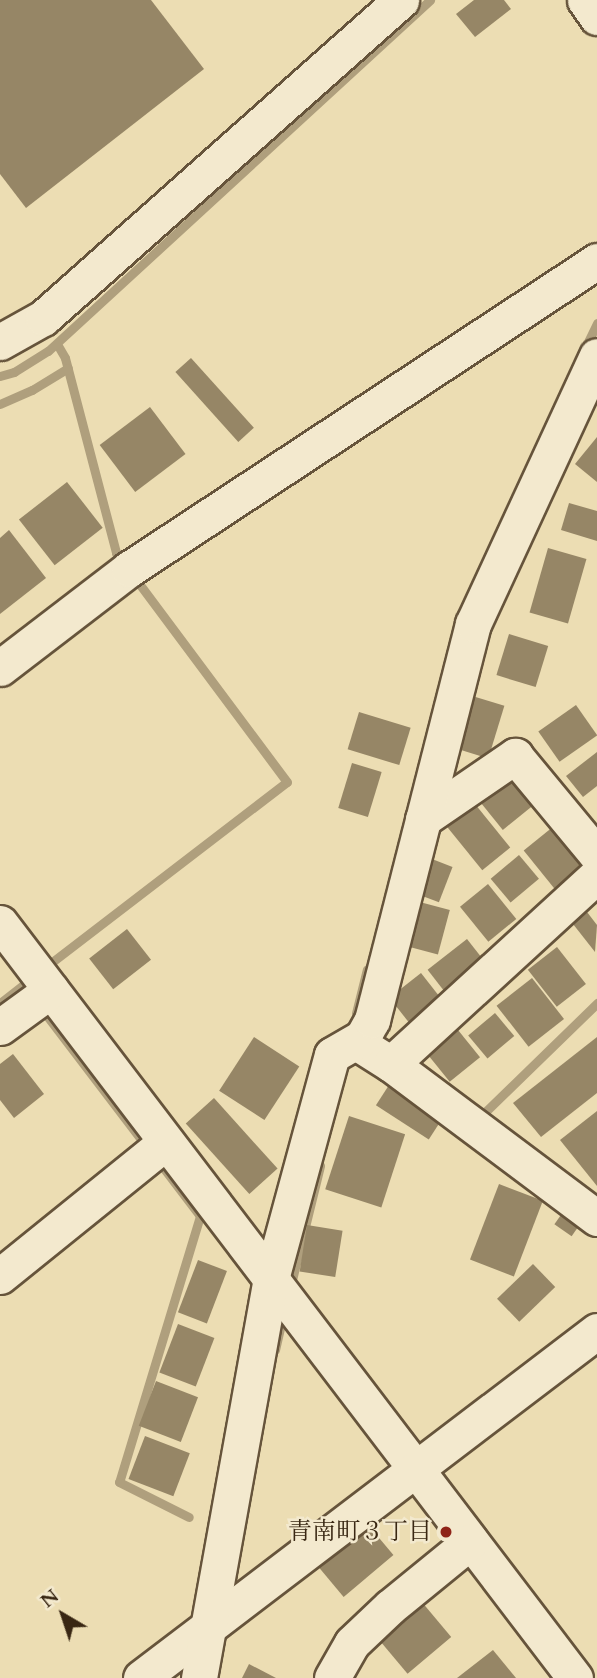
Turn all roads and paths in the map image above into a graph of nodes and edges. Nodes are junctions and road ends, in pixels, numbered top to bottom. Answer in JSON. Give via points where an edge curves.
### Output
{"nodes":[{"id":1,"x":401,"y":0,"type":"edge"},
{"id":2,"x":584,"y":0,"type":"edge"},
{"id":3,"x":597,"y":17,"type":"edge"},
{"id":4,"x":597,"y":261,"type":"edge"},
{"id":5,"x":0,"y":342,"type":"edge"},
{"id":6,"x":597,"y":356,"type":"edge"},
{"id":7,"x":0,"y":668,"type":"edge"},
{"id":8,"x":423,"y":818,"type":"junction"},
{"id":9,"x":597,"y":855,"type":"edge"},
{"id":10,"x":597,"y":875,"type":"edge"},
{"id":11,"x":0,"y":923,"type":"edge"},
{"id":12,"x":51,"y":990,"type":"junction"},
{"id":13,"x":0,"y":1027,"type":"edge"},
{"id":14,"x":356,"y":1042,"type":"junction"},
{"id":15,"x":391,"y":1064,"type":"junction"},
{"id":16,"x":166,"y":1142,"type":"junction"},
{"id":17,"x":597,"y":1218,"type":"edge"},
{"id":18,"x":0,"y":1276,"type":"edge"},
{"id":19,"x":271,"y":1279,"type":"junction"},
{"id":20,"x":597,"y":1331,"type":"edge"},
{"id":21,"x":416,"y":1469,"type":"junction"},
{"id":22,"x":471,"y":1541,"type":"junction"},
{"id":23,"x":211,"y":1625,"type":"junction"},
{"id":24,"x":141,"y":1678,"type":"edge"},
{"id":25,"x":199,"y":1678,"type":"edge"},
{"id":26,"x":332,"y":1678,"type":"edge"},
{"id":27,"x":575,"y":1678,"type":"edge"}],
"edges":[{"from":1,"to":5,"type":"street","via":[[43,318]]},
{"from":2,"to":3,"type":"street"},
{"from":4,"to":7,"type":"street","via":[[129,569]]},
{"from":6,"to":8,"type":"street","via":[[472,624]]},
{"from":8,"to":9,"type":"street","via":[[515,756]]},
{"from":8,"to":14,"type":"street","via":[[372,1020]]},
{"from":10,"to":15,"type":"street"},
{"from":11,"to":12,"type":"street"},
{"from":12,"to":13,"type":"street"},
{"from":12,"to":16,"type":"street"},
{"from":14,"to":15,"type":"street"},
{"from":14,"to":19,"type":"street","via":[[332,1055]]},
{"from":15,"to":17,"type":"street"},
{"from":16,"to":18,"type":"street"},
{"from":16,"to":19,"type":"street"},
{"from":19,"to":21,"type":"street"},
{"from":19,"to":23,"type":"street"},
{"from":20,"to":21,"type":"street"},
{"from":21,"to":22,"type":"street"},
{"from":21,"to":23,"type":"street"},
{"from":22,"to":26,"type":"street","via":[[352,1643]]},
{"from":22,"to":27,"type":"street"},
{"from":23,"to":24,"type":"street"},
{"from":23,"to":25,"type":"street"}]}
